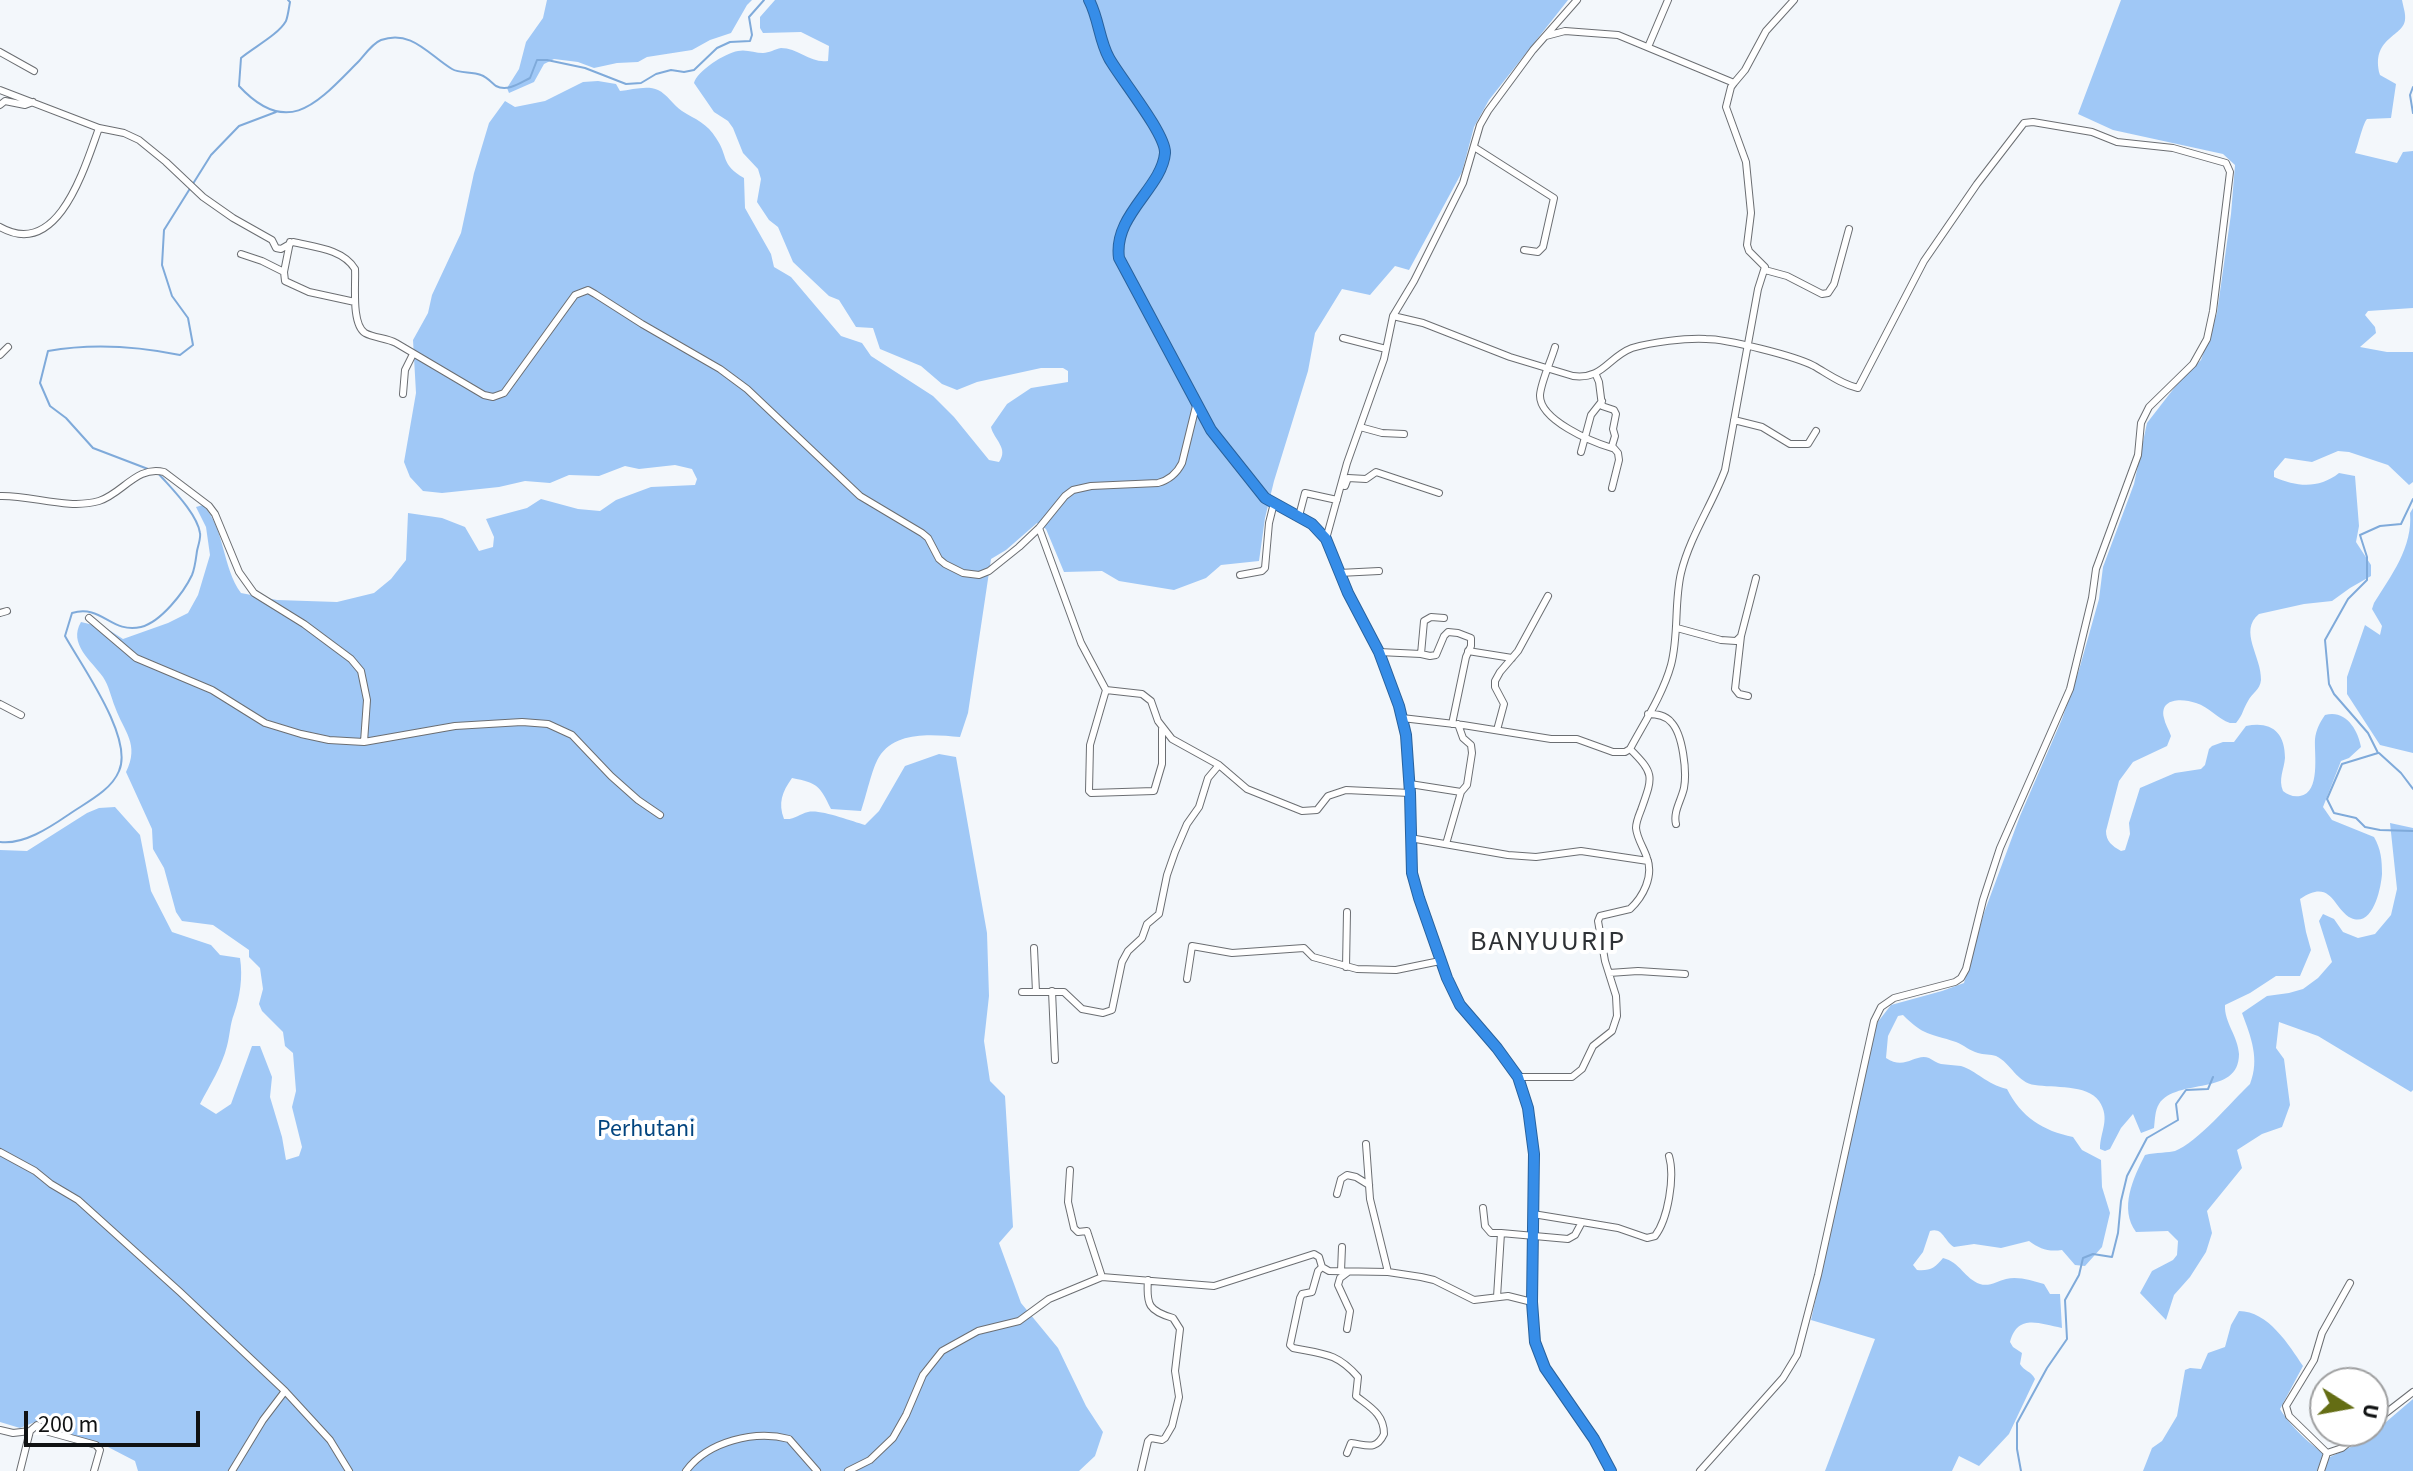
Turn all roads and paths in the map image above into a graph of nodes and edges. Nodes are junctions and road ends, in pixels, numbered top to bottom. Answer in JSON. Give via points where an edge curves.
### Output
{"nodes":[{"id":1,"x":1089,"y":0,"type":"edge"},
{"id":2,"x":1577,"y":0,"type":"edge"},
{"id":3,"x":1668,"y":0,"type":"edge"},
{"id":4,"x":1794,"y":0,"type":"edge"},
{"id":5,"x":1546,"y":36,"type":"junction"},
{"id":6,"x":1648,"y":47,"type":"junction"},
{"id":7,"x":0,"y":52,"type":"edge"},
{"id":8,"x":34,"y":71,"type":"dead end"},
{"id":9,"x":1734,"y":83,"type":"junction"},
{"id":10,"x":0,"y":90,"type":"edge"},
{"id":11,"x":33,"y":102,"type":"junction"},
{"id":12,"x":0,"y":105,"type":"edge"},
{"id":13,"x":99,"y":128,"type":"junction"},
{"id":14,"x":1474,"y":147,"type":"junction"},
{"id":15,"x":0,"y":227,"type":"edge"},
{"id":16,"x":1849,"y":229,"type":"dead end"},
{"id":17,"x":290,"y":242,"type":"junction"},
{"id":18,"x":1524,"y":250,"type":"dead end"},
{"id":19,"x":241,"y":254,"type":"dead end"},
{"id":20,"x":1765,"y":270,"type":"junction"},
{"id":21,"x":284,"y":272,"type":"junction"},
{"id":22,"x":355,"y":302,"type":"junction"},
{"id":23,"x":1393,"y":316,"type":"junction"},
{"id":24,"x":1343,"y":338,"type":"dead end"},
{"id":25,"x":1747,"y":346,"type":"junction"},
{"id":26,"x":8,"y":347,"type":"dead end"},
{"id":27,"x":1555,"y":347,"type":"dead end"},
{"id":28,"x":1386,"y":349,"type":"junction"},
{"id":29,"x":413,"y":354,"type":"junction"},
{"id":30,"x":0,"y":355,"type":"edge"},
{"id":31,"x":1549,"y":369,"type":"junction"},
{"id":32,"x":1596,"y":375,"type":"junction"},
{"id":33,"x":403,"y":394,"type":"dead end"},
{"id":34,"x":1602,"y":401,"type":"junction"},
{"id":35,"x":1196,"y":406,"type":"junction"},
{"id":36,"x":1734,"y":420,"type":"junction"},
{"id":37,"x":1360,"y":427,"type":"junction"},
{"id":38,"x":1816,"y":431,"type":"dead end"},
{"id":39,"x":1404,"y":434,"type":"dead end"},
{"id":40,"x":1585,"y":437,"type":"junction"},
{"id":41,"x":1612,"y":448,"type":"junction"},
{"id":42,"x":1581,"y":452,"type":"dead end"},
{"id":43,"x":1341,"y":485,"type":"junction"},
{"id":44,"x":1612,"y":488,"type":"dead end"},
{"id":45,"x":1439,"y":493,"type":"dead end"},
{"id":46,"x":0,"y":496,"type":"edge"},
{"id":47,"x":1337,"y":500,"type":"junction"},
{"id":48,"x":1274,"y":503,"type":"junction"},
{"id":49,"x":1299,"y":516,"type":"junction"},
{"id":50,"x":1039,"y":528,"type":"junction"},
{"id":51,"x":1326,"y":539,"type":"junction"},
{"id":52,"x":1379,"y":571,"type":"dead end"},
{"id":53,"x":1338,"y":573,"type":"junction"},
{"id":54,"x":1240,"y":575,"type":"dead end"},
{"id":55,"x":1756,"y":578,"type":"dead end"},
{"id":56,"x":1548,"y":596,"type":"dead end"},
{"id":57,"x":89,"y":618,"type":"dead end"},
{"id":58,"x":1444,"y":618,"type":"dead end"},
{"id":59,"x":1677,"y":628,"type":"junction"},
{"id":60,"x":1741,"y":636,"type":"junction"},
{"id":61,"x":1468,"y":651,"type":"junction"},
{"id":62,"x":1379,"y":652,"type":"junction"},
{"id":63,"x":1421,"y":654,"type":"junction"},
{"id":64,"x":1512,"y":658,"type":"junction"},
{"id":65,"x":1106,"y":690,"type":"junction"},
{"id":66,"x":1748,"y":696,"type":"dead end"},
{"id":67,"x":0,"y":704,"type":"edge"},
{"id":68,"x":1648,"y":714,"type":"junction"},
{"id":69,"x":21,"y":715,"type":"dead end"},
{"id":70,"x":1402,"y":718,"type":"junction"},
{"id":71,"x":1455,"y":724,"type":"junction"},
{"id":72,"x":1162,"y":727,"type":"junction"},
{"id":73,"x":1497,"y":730,"type":"junction"},
{"id":74,"x":364,"y":742,"type":"junction"},
{"id":75,"x":1630,"y":749,"type":"junction"},
{"id":76,"x":1219,"y":765,"type":"junction"},
{"id":77,"x":1684,"y":787,"type":"junction"},
{"id":78,"x":1410,"y":788,"type":"junction"},
{"id":79,"x":1692,"y":790,"type":"dead end"},
{"id":80,"x":1461,"y":792,"type":"junction"},
{"id":81,"x":660,"y":815,"type":"dead end"},
{"id":82,"x":1676,"y":824,"type":"dead end"},
{"id":83,"x":1410,"y":838,"type":"junction"},
{"id":84,"x":1446,"y":844,"type":"junction"},
{"id":85,"x":1648,"y":861,"type":"junction"},
{"id":86,"x":1347,"y":912,"type":"dead end"},
{"id":87,"x":1034,"y":948,"type":"dead end"},
{"id":88,"x":1440,"y":961,"type":"junction"},
{"id":89,"x":1346,"y":967,"type":"junction"},
{"id":90,"x":1609,"y":973,"type":"junction"},
{"id":91,"x":1685,"y":974,"type":"dead end"},
{"id":92,"x":1187,"y":979,"type":"dead end"},
{"id":93,"x":1052,"y":991,"type":"junction"},
{"id":94,"x":1022,"y":992,"type":"dead end"},
{"id":95,"x":1036,"y":992,"type":"junction"},
{"id":96,"x":1055,"y":1060,"type":"dead end"},
{"id":97,"x":1518,"y":1077,"type":"junction"},
{"id":98,"x":1366,"y":1144,"type":"dead end"},
{"id":99,"x":0,"y":1152,"type":"edge"},
{"id":100,"x":1669,"y":1156,"type":"dead end"},
{"id":101,"x":1070,"y":1170,"type":"dead end"},
{"id":102,"x":1369,"y":1185,"type":"junction"},
{"id":103,"x":1337,"y":1194,"type":"dead end"},
{"id":104,"x":1483,"y":1208,"type":"dead end"},
{"id":105,"x":1533,"y":1214,"type":"junction"},
{"id":106,"x":1582,"y":1222,"type":"junction"},
{"id":107,"x":1501,"y":1233,"type":"junction"},
{"id":108,"x":1533,"y":1236,"type":"junction"},
{"id":109,"x":1342,"y":1247,"type":"dead end"},
{"id":110,"x":1322,"y":1267,"type":"junction"},
{"id":111,"x":1344,"y":1272,"type":"junction"},
{"id":112,"x":1388,"y":1272,"type":"junction"},
{"id":113,"x":1102,"y":1277,"type":"junction"},
{"id":114,"x":1148,"y":1280,"type":"junction"},
{"id":115,"x":2350,"y":1283,"type":"dead end"},
{"id":116,"x":1497,"y":1297,"type":"junction"},
{"id":117,"x":1532,"y":1302,"type":"junction"},
{"id":118,"x":1347,"y":1329,"type":"dead end"},
{"id":119,"x":285,"y":1391,"type":"junction"},
{"id":120,"x":2413,"y":1392,"type":"edge"},
{"id":121,"x":2389,"y":1411,"type":"edge"},
{"id":122,"x":0,"y":1430,"type":"edge"},
{"id":123,"x":30,"y":1431,"type":"junction"},
{"id":124,"x":2343,"y":1447,"type":"edge"},
{"id":125,"x":1347,"y":1453,"type":"dead end"},
{"id":126,"x":2327,"y":1453,"type":"junction"},
{"id":127,"x":20,"y":1471,"type":"edge"},
{"id":128,"x":94,"y":1471,"type":"edge"},
{"id":129,"x":232,"y":1471,"type":"edge"},
{"id":130,"x":349,"y":1471,"type":"edge"},
{"id":131,"x":686,"y":1471,"type":"edge"},
{"id":132,"x":817,"y":1471,"type":"edge"},
{"id":133,"x":848,"y":1471,"type":"edge"},
{"id":134,"x":1141,"y":1471,"type":"edge"},
{"id":135,"x":1611,"y":1471,"type":"edge"},
{"id":136,"x":1700,"y":1471,"type":"edge"},
{"id":137,"x":2321,"y":1471,"type":"edge"}],
"edges":[{"from":1,"to":35,"type":"highway","via":[[1107,55],[1164,145],[1162,163],[1122,230],[1119,258]]},
{"from":2,"to":5,"type":"street"},
{"from":3,"to":6,"type":"street"},
{"from":4,"to":9,"type":"street","via":[[1766,31]]},
{"from":5,"to":6,"type":"street","via":[[1565,31],[1618,35]]},
{"from":5,"to":14,"type":"street","via":[[1488,111]]},
{"from":6,"to":9,"type":"street"},
{"from":7,"to":8,"type":"street"},
{"from":9,"to":20,"type":"street","via":[[1726,107],[1748,171],[1747,245]]},
{"from":10,"to":11,"type":"street"},
{"from":11,"to":12,"type":"street"},
{"from":11,"to":13,"type":"street"},
{"from":13,"to":15,"type":"street","via":[[59,217],[26,235]]},
{"from":13,"to":17,"type":"street","via":[[139,140],[276,248]]},
{"from":14,"to":18,"type":"street","via":[[1554,198],[1543,247],[1538,252]]},
{"from":14,"to":23,"type":"street","via":[[1463,183]]},
{"from":16,"to":20,"type":"street","via":[[1828,293]]},
{"from":17,"to":21,"type":"street"},
{"from":17,"to":22,"type":"street","via":[[346,258],[355,269]]},
{"from":19,"to":21,"type":"street"},
{"from":20,"to":25,"type":"street"},
{"from":21,"to":22,"type":"street","via":[[285,281],[295,287]]},
{"from":22,"to":29,"type":"street","via":[[365,332]]},
{"from":23,"to":28,"type":"street"},
{"from":23,"to":31,"type":"street"},
{"from":24,"to":28,"type":"street"},
{"from":25,"to":32,"type":"street","via":[[1707,338],[1644,345],[1628,350]]},
{"from":25,"to":36,"type":"street"},
{"from":25,"to":136,"type":"street","via":[[1811,364],[1854,388],[1860,386],[1924,261],[2024,123],[2173,148],[2228,167],[2227,207],[2204,347],[2149,407],[2141,423],[2138,455],[2096,569],[2070,689],[2000,848],[1966,969],[1955,982],[1886,1002],[1877,1014],[1797,1355],[1783,1378]]},
{"from":26,"to":30,"type":"street"},
{"from":27,"to":31,"type":"street"},
{"from":28,"to":37,"type":"street"},
{"from":29,"to":33,"type":"street"},
{"from":29,"to":50,"type":"street","via":[[475,392],[500,397],[575,295],[588,290],[747,389],[860,496],[928,538],[945,564],[979,575]]},
{"from":31,"to":32,"type":"street"},
{"from":31,"to":40,"type":"street","via":[[1540,396],[1543,408]]},
{"from":32,"to":34,"type":"street"},
{"from":34,"to":40,"type":"street"},
{"from":34,"to":41,"type":"street","via":[[1616,414]]},
{"from":35,"to":48,"type":"highway","via":[[1229,455]]},
{"from":35,"to":50,"type":"street","via":[[1182,463],[1172,476],[1158,483],[1082,487],[1065,496]]},
{"from":36,"to":38,"type":"street","via":[[1762,427],[1790,444],[1808,444]]},
{"from":36,"to":59,"type":"street","via":[[1721,480],[1681,573]]},
{"from":37,"to":39,"type":"street"},
{"from":37,"to":43,"type":"street"},
{"from":40,"to":41,"type":"street"},
{"from":40,"to":42,"type":"street"},
{"from":41,"to":44,"type":"street","via":[[1619,460]]},
{"from":43,"to":45,"type":"street","via":[[1348,478],[1366,479],[1376,472]]},
{"from":43,"to":47,"type":"street"},
{"from":46,"to":74,"type":"street","via":[[95,502],[135,478],[164,472],[215,514],[239,572],[254,593],[304,624],[361,671],[367,700]]},
{"from":47,"to":49,"type":"street","via":[[1305,493]]},
{"from":47,"to":51,"type":"street"},
{"from":48,"to":49,"type":"highway"},
{"from":48,"to":54,"type":"street","via":[[1265,568]]},
{"from":49,"to":51,"type":"highway"},
{"from":50,"to":65,"type":"street","via":[[1081,643]]},
{"from":51,"to":53,"type":"highway"},
{"from":52,"to":53,"type":"street"},
{"from":53,"to":62,"type":"highway"},
{"from":55,"to":60,"type":"street"},
{"from":56,"to":64,"type":"street"},
{"from":57,"to":74,"type":"street","via":[[136,658],[212,690],[265,723],[329,740]]},
{"from":58,"to":63,"type":"street","via":[[1424,621]]},
{"from":59,"to":60,"type":"street","via":[[1728,641]]},
{"from":59,"to":68,"type":"street","via":[[1670,668]]},
{"from":60,"to":66,"type":"street","via":[[1735,689]]},
{"from":61,"to":63,"type":"street","via":[[1471,638],[1451,632],[1436,655]]},
{"from":61,"to":64,"type":"street"},
{"from":61,"to":71,"type":"street"},
{"from":62,"to":63,"type":"street"},
{"from":62,"to":70,"type":"highway"},
{"from":64,"to":73,"type":"street","via":[[1495,681],[1504,704]]},
{"from":65,"to":72,"type":"street","via":[[1142,694],[1151,701]]},
{"from":65,"to":72,"type":"street","via":[[1088,759],[1091,793],[1154,791],[1162,764]]},
{"from":67,"to":69,"type":"street"},
{"from":68,"to":75,"type":"street"},
{"from":68,"to":77,"type":"street","via":[[1665,717],[1676,728],[1685,763]]},
{"from":70,"to":71,"type":"street"},
{"from":70,"to":78,"type":"highway"},
{"from":71,"to":73,"type":"street"},
{"from":71,"to":80,"type":"street","via":[[1472,753]]},
{"from":72,"to":76,"type":"street","via":[[1180,745]]},
{"from":73,"to":75,"type":"street","via":[[1577,739],[1613,752]]},
{"from":74,"to":81,"type":"street","via":[[455,726],[548,724],[572,735]]},
{"from":75,"to":85,"type":"street","via":[[1650,774],[1636,828]]},
{"from":76,"to":78,"type":"street","via":[[1247,789],[1302,811],[1317,810],[1328,796],[1346,790]]},
{"from":76,"to":93,"type":"street","via":[[1175,852],[1159,914],[1122,962],[1112,1010],[1082,1009],[1064,992]]},
{"from":77,"to":79,"type":"street"},
{"from":77,"to":82,"type":"street"},
{"from":78,"to":80,"type":"street"},
{"from":78,"to":83,"type":"highway"},
{"from":80,"to":84,"type":"street"},
{"from":83,"to":84,"type":"street"},
{"from":83,"to":88,"type":"highway","via":[[1412,873]]},
{"from":84,"to":85,"type":"street","via":[[1508,855],[1581,851]]},
{"from":85,"to":90,"type":"street","via":[[1647,882],[1635,905],[1600,916]]},
{"from":86,"to":89,"type":"street"},
{"from":87,"to":95,"type":"street"},
{"from":88,"to":89,"type":"street","via":[[1389,971]]},
{"from":88,"to":97,"type":"highway","via":[[1460,1005]]},
{"from":89,"to":92,"type":"street","via":[[1313,957],[1304,948],[1232,953],[1192,946]]},
{"from":90,"to":91,"type":"street"},
{"from":90,"to":97,"type":"street","via":[[1617,1004],[1615,1025],[1593,1046],[1578,1074]]},
{"from":93,"to":95,"type":"street"},
{"from":93,"to":96,"type":"street"},
{"from":94,"to":95,"type":"street"},
{"from":97,"to":105,"type":"highway","via":[[1533,1142]]},
{"from":98,"to":102,"type":"street"},
{"from":99,"to":119,"type":"street","via":[[78,1200]]},
{"from":100,"to":106,"type":"street","via":[[1668,1204],[1655,1236]]},
{"from":101,"to":113,"type":"street","via":[[1073,1226],[1087,1231]]},
{"from":102,"to":103,"type":"street","via":[[1347,1175]]},
{"from":102,"to":112,"type":"street"},
{"from":104,"to":107,"type":"street","via":[[1485,1226],[1491,1233]]},
{"from":105,"to":106,"type":"street"},
{"from":105,"to":108,"type":"highway"},
{"from":106,"to":108,"type":"street","via":[[1568,1239]]},
{"from":107,"to":108,"type":"street"},
{"from":107,"to":116,"type":"street"},
{"from":108,"to":117,"type":"highway"},
{"from":109,"to":111,"type":"street"},
{"from":110,"to":111,"type":"street"},
{"from":110,"to":114,"type":"street","via":[[1319,1257],[1310,1253],[1214,1286]]},
{"from":110,"to":125,"type":"street","via":[[1312,1292],[1300,1298],[1290,1347],[1341,1359],[1358,1377],[1356,1396],[1382,1421],[1384,1434],[1377,1444],[1370,1448],[1351,1443]]},
{"from":111,"to":112,"type":"street"},
{"from":111,"to":118,"type":"street","via":[[1338,1285],[1350,1311]]},
{"from":112,"to":116,"type":"street","via":[[1434,1280],[1474,1300]]},
{"from":113,"to":114,"type":"street"},
{"from":113,"to":133,"type":"street","via":[[1049,1299],[1019,1321],[983,1329],[945,1348],[923,1375],[893,1438],[878,1454]]},
{"from":114,"to":134,"type":"street","via":[[1152,1309],[1173,1318],[1180,1329],[1175,1371],[1179,1397],[1165,1438],[1147,1443]]},
{"from":115,"to":126,"type":"street","via":[[2286,1406],[2289,1416]]},
{"from":116,"to":117,"type":"street"},
{"from":117,"to":135,"type":"highway","via":[[1535,1342],[1545,1368]]},
{"from":119,"to":129,"type":"street"},
{"from":119,"to":130,"type":"street","via":[[330,1440]]},
{"from":120,"to":121,"type":"street"},
{"from":122,"to":123,"type":"street"},
{"from":123,"to":127,"type":"street"},
{"from":123,"to":128,"type":"street","via":[[37,1425],[96,1445],[100,1450]]},
{"from":124,"to":126,"type":"street"},
{"from":126,"to":137,"type":"street"},
{"from":131,"to":132,"type":"street","via":[[709,1451],[748,1436],[789,1439]]}]}
